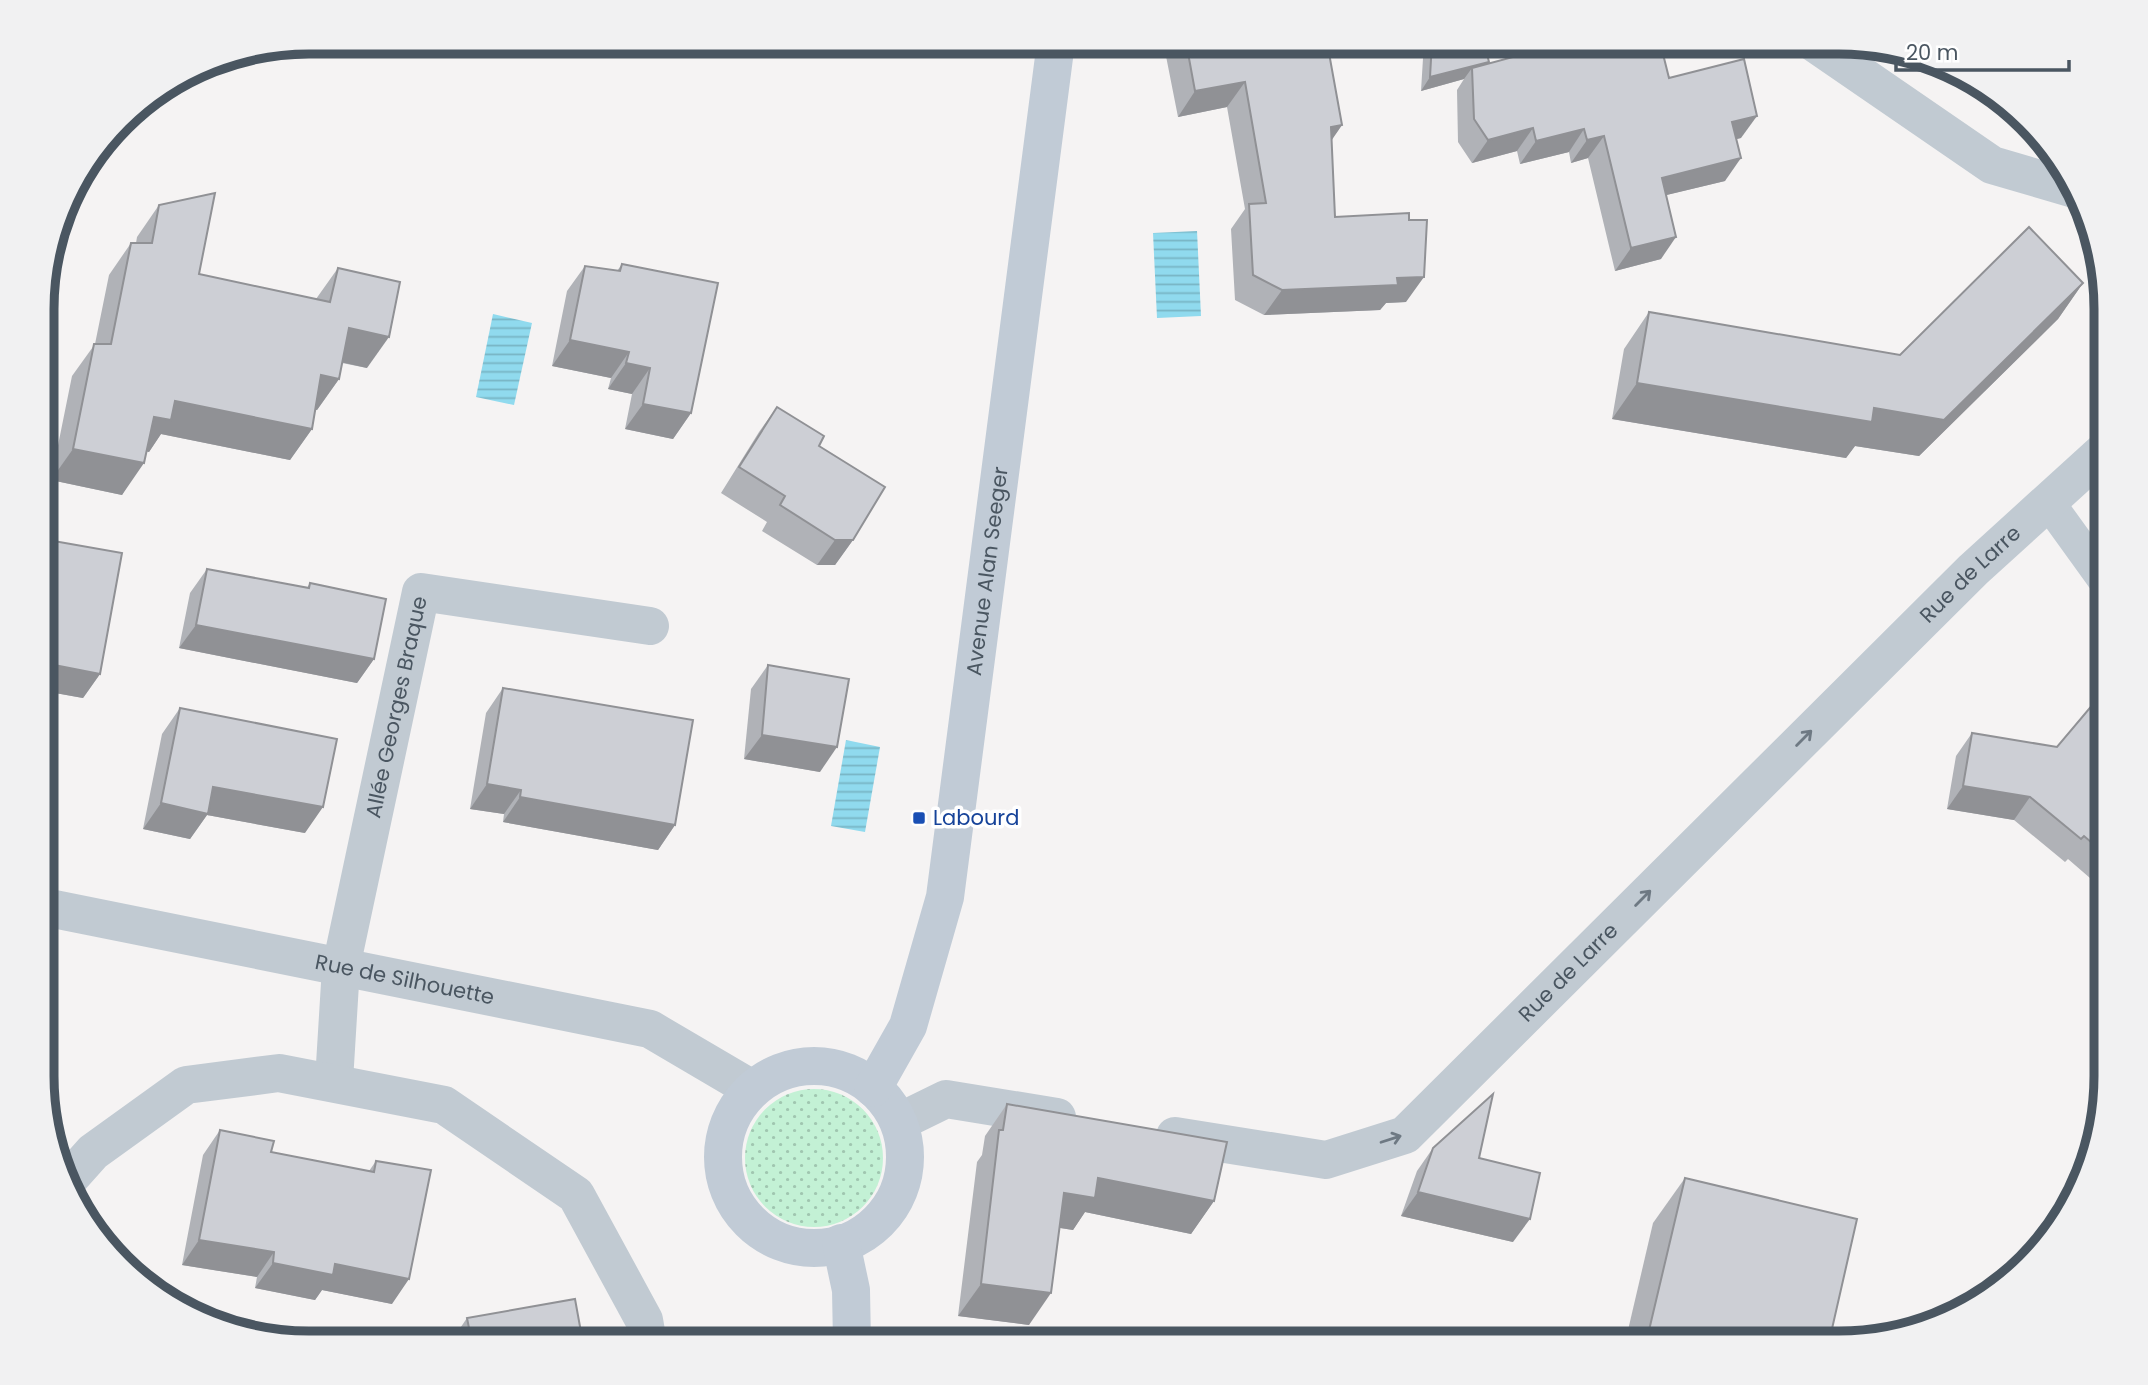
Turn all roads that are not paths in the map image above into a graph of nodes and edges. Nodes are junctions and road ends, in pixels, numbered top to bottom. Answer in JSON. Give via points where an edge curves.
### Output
{"nodes":[{"id":1,"x":1054,"y":54,"type":"edge"},
{"id":2,"x":1831,"y":54,"type":"edge"},
{"id":3,"x":2061,"y":185,"type":"edge"},
{"id":4,"x":2094,"y":460,"type":"edge"},
{"id":5,"x":2048,"y":502,"type":"junction"},
{"id":6,"x":2094,"y":565,"type":"edge"},
{"id":7,"x":650,"y":626,"type":"dead end"},
{"id":8,"x":54,"y":909,"type":"edge"},
{"id":9,"x":341,"y":967,"type":"junction"},
{"id":10,"x":334,"y":1081,"type":"junction"},
{"id":11,"x":873,"y":1088,"type":"junction"},
{"id":12,"x":752,"y":1089,"type":"junction"},
{"id":13,"x":899,"y":1122,"type":"junction"},
{"id":14,"x":1095,"y":1123,"type":"edge"},
{"id":15,"x":1136,"y":1130,"type":"edge"},
{"id":16,"x":74,"y":1173,"type":"edge"},
{"id":17,"x":841,"y":1243,"type":"junction"},
{"id":18,"x":646,"y":1331,"type":"edge"},
{"id":19,"x":852,"y":1331,"type":"edge"}],
"edges":[{"from":1,"to":11,"type":"main road","name":"Avenue Alan Seeger","via":[[945,897],[908,1026]]},
{"from":2,"to":3,"type":"street","via":[[1992,164]]},
{"from":4,"to":5,"type":"street","name":"Rue de Larre"},
{"from":5,"to":6,"type":"lane"},
{"from":15,"to":5,"type":"street","name":"Rue de Larre","one_way":true,"via":[[1326,1160],[1405,1135],[1973,570]]},
{"from":7,"to":9,"type":"street","name":"Allée Georges Braque","via":[[421,592]]},
{"from":8,"to":9,"type":"street","name":"Rue de Silhouette"},
{"from":9,"to":10,"type":"street"},
{"from":9,"to":12,"type":"street","name":"Rue de Silhouette","via":[[650,1029]]},
{"from":10,"to":16,"type":"street","via":[[279,1073],[186,1085],[93,1152]]},
{"from":10,"to":18,"type":"street","via":[[444,1105],[576,1195]]},
{"from":11,"to":12,"type":"main road","via":[[851,1073],[826,1066],[774,1074]]},
{"from":11,"to":13,"type":"main road"},
{"from":12,"to":17,"type":"main road","via":[[733,1114],[723,1143],[724,1173],[734,1202],[754,1226],[780,1242],[811,1248]]},
{"from":13,"to":14,"type":"street","via":[[946,1100]]},
{"from":13,"to":17,"type":"main road","via":[[906,1155],[901,1184],[888,1211],[875,1224]]},
{"from":17,"to":19,"type":"main road","via":[[851,1290]]}]}
